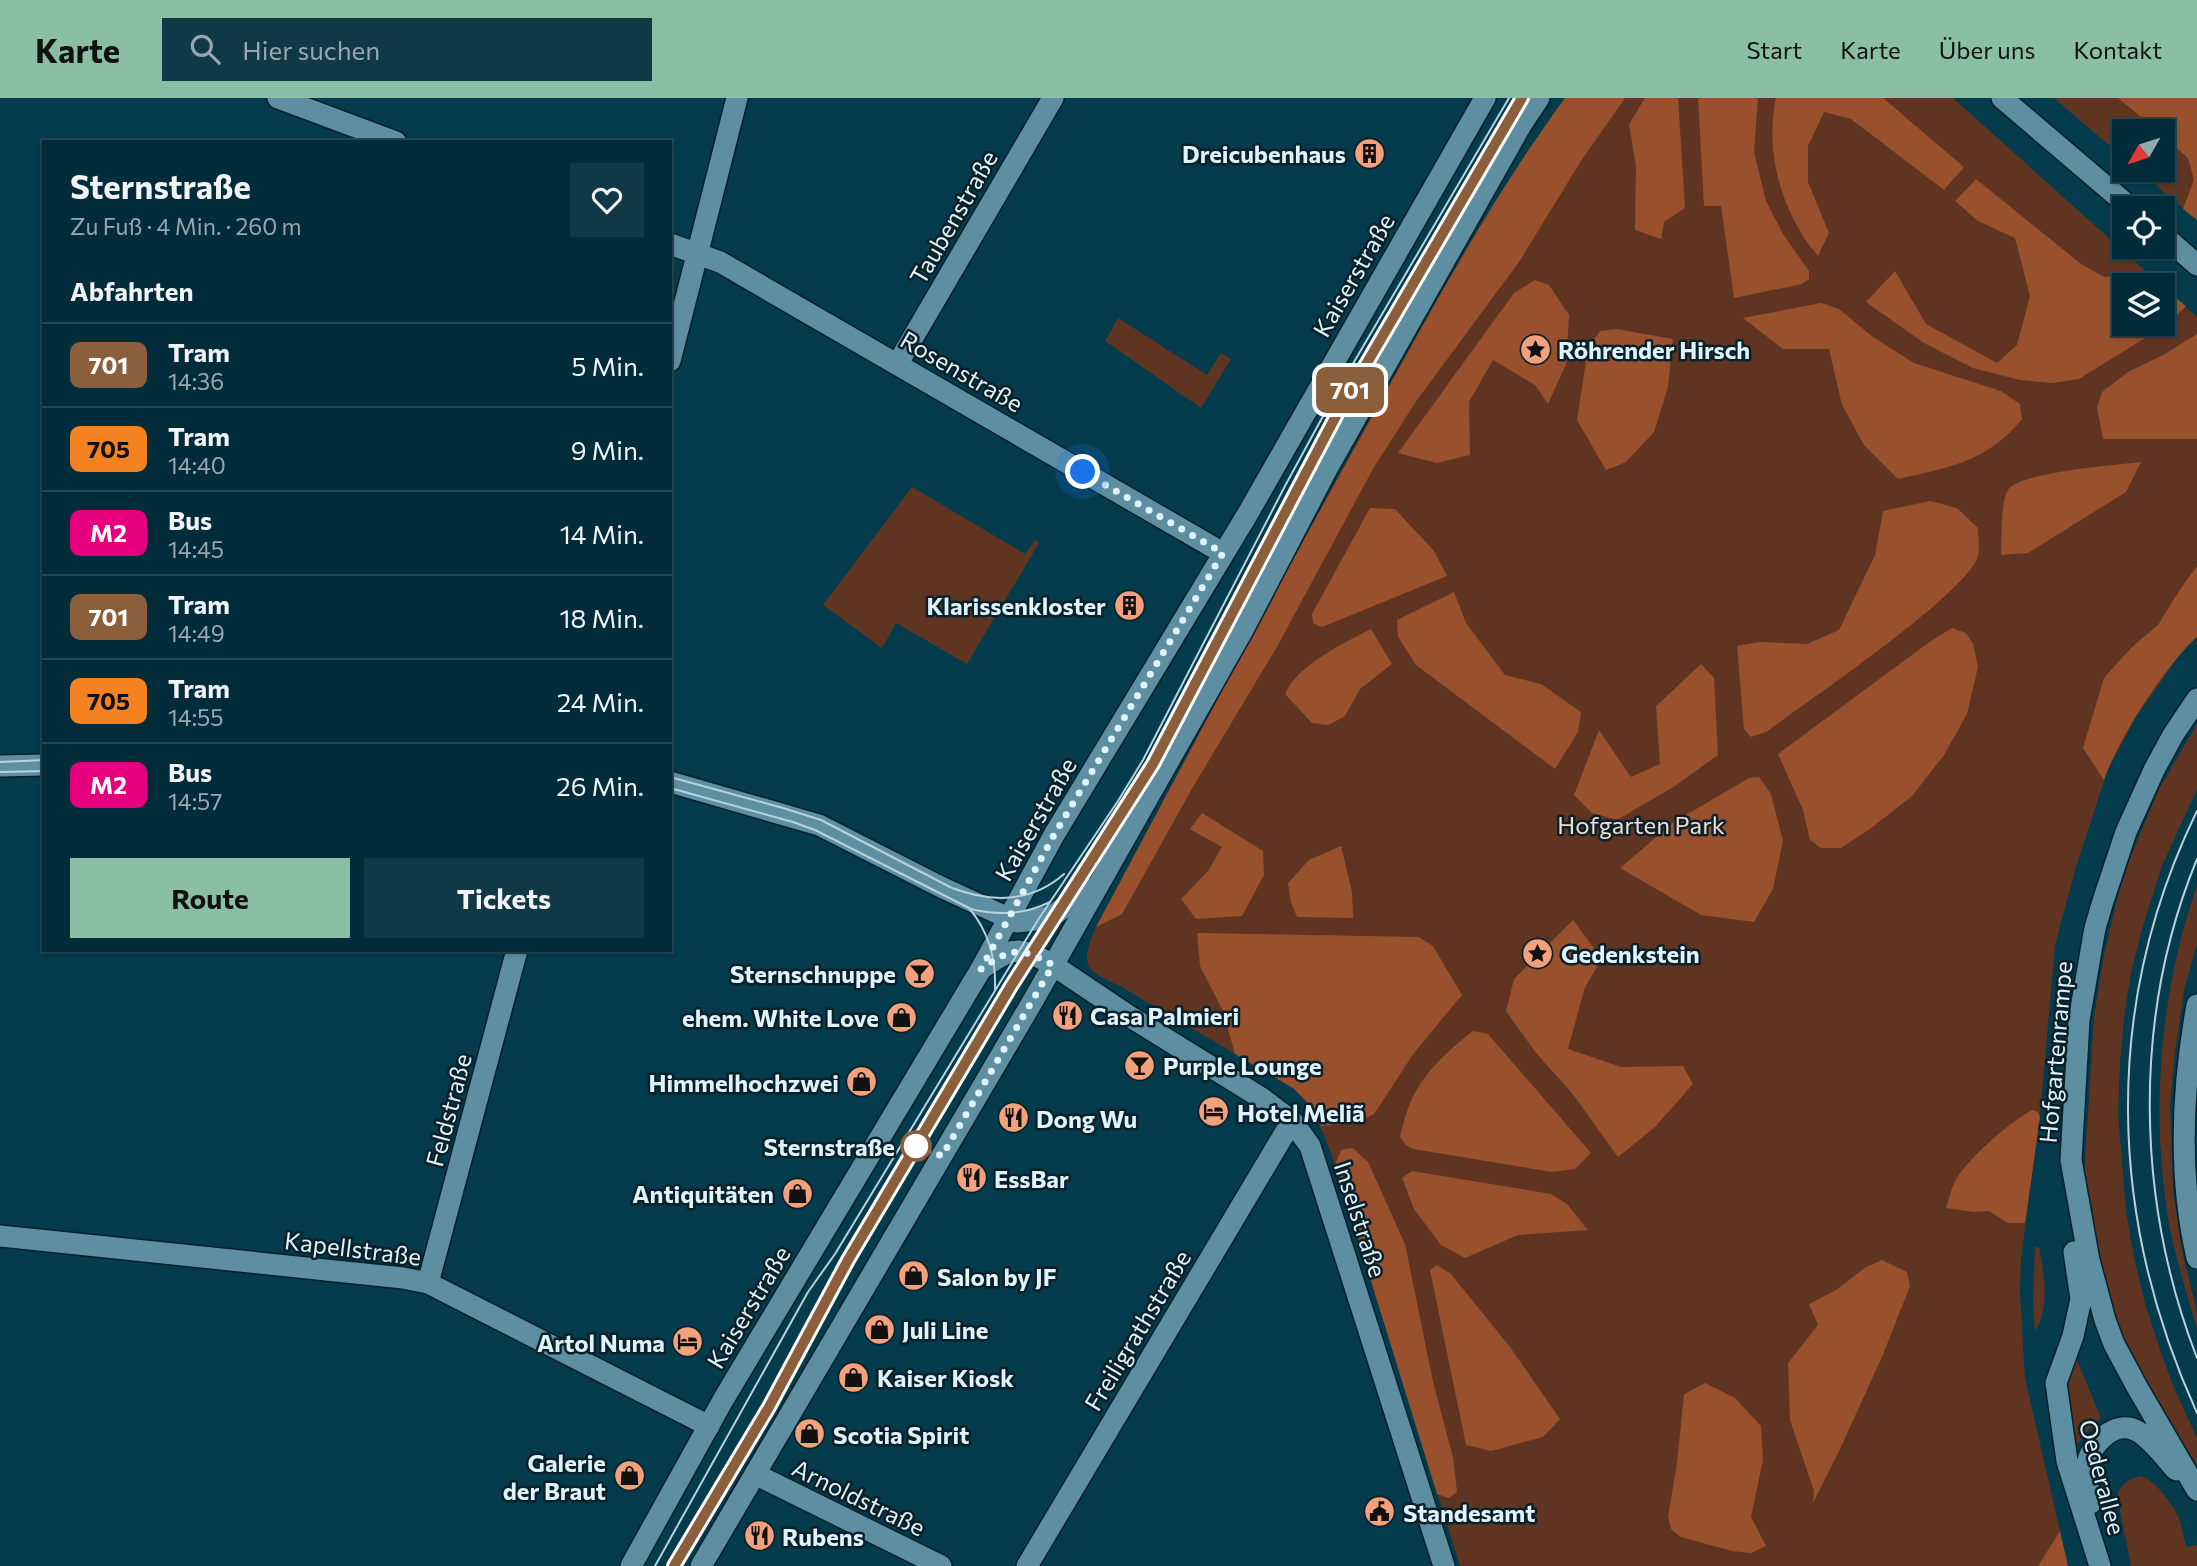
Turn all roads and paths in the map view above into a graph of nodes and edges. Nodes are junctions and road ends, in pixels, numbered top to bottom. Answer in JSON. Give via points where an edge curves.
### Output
{"nodes":[{"id":1,"x":278,"y":98,"type":"edge"},
{"id":2,"x":737,"y":98,"type":"edge"},
{"id":3,"x":1053,"y":98,"type":"edge"},
{"id":4,"x":1485,"y":98,"type":"edge"},
{"id":5,"x":1539,"y":98,"type":"edge"},
{"id":6,"x":2002,"y":98,"type":"edge"},
{"id":7,"x":391,"y":140,"type":"edge"},
{"id":8,"x":2117,"y":196,"type":"edge"},
{"id":9,"x":672,"y":245,"type":"edge"},
{"id":10,"x":2175,"y":246,"type":"edge"},
{"id":11,"x":698,"y":253,"type":"junction"},
{"id":12,"x":2197,"y":265,"type":"edge"},
{"id":13,"x":672,"y":353,"type":"edge"},
{"id":14,"x":898,"y":363,"type":"junction"},
{"id":15,"x":1223,"y":553,"type":"junction"},
{"id":16,"x":2197,"y":699,"type":"edge"},
{"id":17,"x":42,"y":765,"type":"edge"},
{"id":18,"x":0,"y":766,"type":"edge"},
{"id":19,"x":672,"y":783,"type":"edge"},
{"id":20,"x":1096,"y":887,"type":"junction"},
{"id":21,"x":1008,"y":919,"type":"junction"},
{"id":22,"x":516,"y":952,"type":"edge"},
{"id":23,"x":1053,"y":965,"type":"junction"},
{"id":24,"x":981,"y":969,"type":"junction"},
{"id":25,"x":2197,"y":1005,"type":"edge"},
{"id":26,"x":2193,"y":1051,"type":"edge"},
{"id":27,"x":1292,"y":1121,"type":"junction"},
{"id":28,"x":2071,"y":1160,"type":"junction"},
{"id":29,"x":0,"y":1236,"type":"edge"},
{"id":30,"x":2197,"y":1258,"type":"edge"},
{"id":31,"x":428,"y":1283,"type":"junction"},
{"id":32,"x":709,"y":1426,"type":"junction"},
{"id":33,"x":755,"y":1474,"type":"junction"},
{"id":34,"x":2197,"y":1492,"type":"edge"},
{"id":35,"x":2100,"y":1564,"type":"edge"},
{"id":36,"x":631,"y":1566,"type":"edge"},
{"id":37,"x":701,"y":1566,"type":"edge"},
{"id":38,"x":941,"y":1566,"type":"edge"},
{"id":39,"x":1027,"y":1566,"type":"edge"},
{"id":40,"x":1444,"y":1566,"type":"edge"}],
"edges":[{"from":1,"to":7,"type":"main road"},
{"from":2,"to":11,"type":"main road"},
{"from":3,"to":14,"type":"main road","name":"Taubenstraße"},
{"from":4,"to":15,"type":"main road","name":"Kaiserstraße"},
{"from":5,"to":20,"type":"main road"},
{"from":6,"to":8,"type":"main road"},
{"from":9,"to":11,"type":"main road","name":"Rosenstraße"},
{"from":10,"to":12,"type":"main road"},
{"from":11,"to":13,"type":"main road"},
{"from":11,"to":14,"type":"main road","name":"Rosenstraße"},
{"from":14,"to":15,"type":"main road","name":"Rosenstraße"},
{"from":15,"to":21,"type":"main road","name":"Kaiserstraße"},
{"from":16,"to":28,"type":"main road","name":"Hofgartenrampe","via":[[2149,780],[2103,901],[2079,1020]]},
{"from":17,"to":18,"type":"main road"},
{"from":19,"to":21,"type":"main road","via":[[819,825]]},
{"from":20,"to":21,"type":"main road","via":[[1054,915],[1017,922]]},
{"from":20,"to":23,"type":"main road"},
{"from":21,"to":24,"type":"main road","name":"Kaiserstraße"},
{"from":22,"to":31,"type":"main road","name":"Feldstraße"},
{"from":23,"to":24,"type":"main road","name":"Inselstraße","via":[[1019,951]]},
{"from":23,"to":27,"type":"main road","name":"Inselstraße"},
{"from":23,"to":33,"type":"main road"},
{"from":24,"to":32,"type":"main road","name":"Kaiserstraße"},
{"from":25,"to":26,"type":"main road"},
{"from":26,"to":30,"type":"main road","via":[[2186,1087],[2185,1157]]},
{"from":27,"to":39,"type":"main road","name":"Freiligrathstraße"},
{"from":27,"to":40,"type":"main road","name":"Inselstraße","via":[[1310,1146]]},
{"from":28,"to":34,"type":"main road","name":"Hofgartenrampe","via":[[2089,1260],[2114,1344]]},
{"from":28,"to":35,"type":"main road","name":"Oederallee","via":[[2067,1210],[2081,1299],[2056,1383],[2067,1461]]},
{"from":29,"to":31,"type":"main road","name":"Kapellstraße"},
{"from":31,"to":32,"type":"main road","name":"Kapellstraße"},
{"from":32,"to":36,"type":"main road","name":"Kaiserstraße"},
{"from":33,"to":37,"type":"main road"},
{"from":33,"to":38,"type":"main road","name":"Arnoldstraße"},
{"from":34,"to":35,"type":"main road","name":"Oederallee","via":[[2135,1430],[2119,1429],[2104,1436],[2087,1466]]}]}
